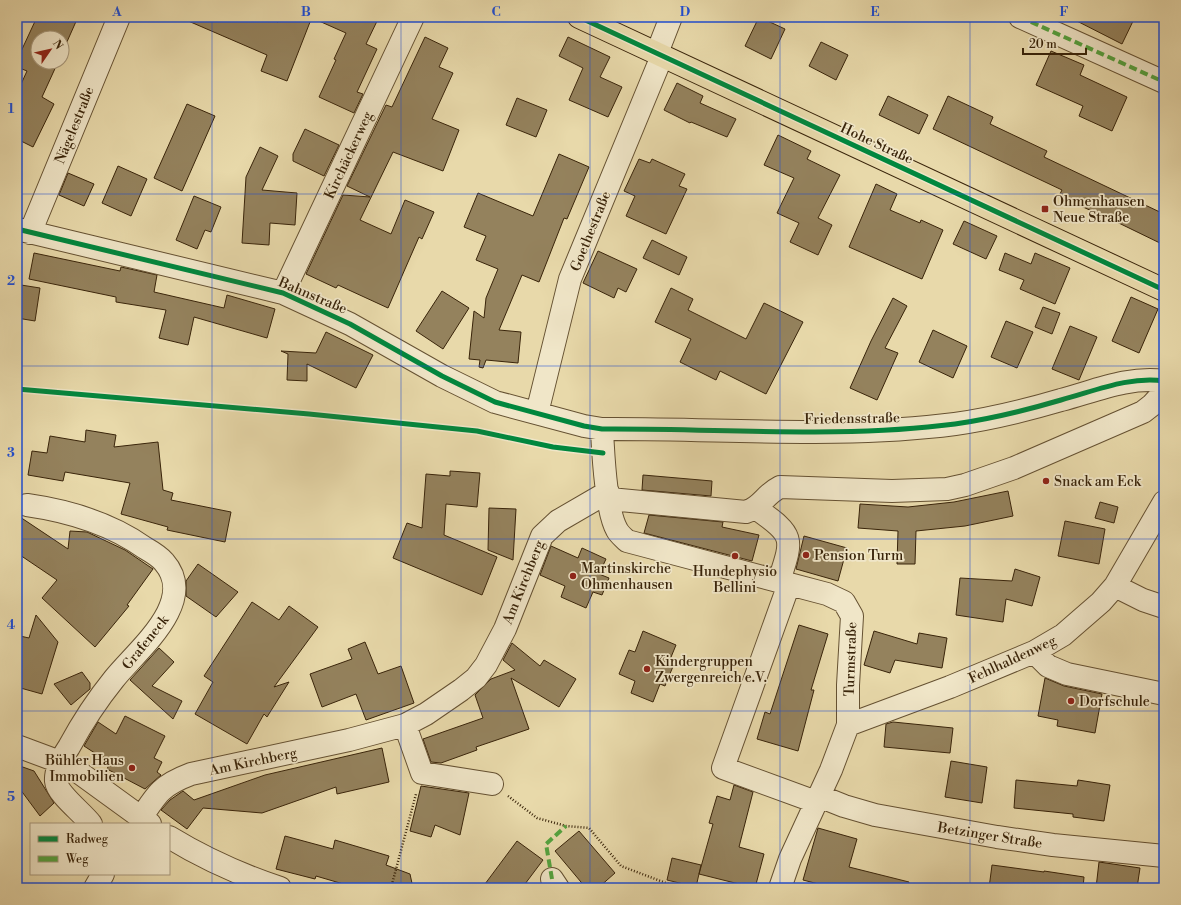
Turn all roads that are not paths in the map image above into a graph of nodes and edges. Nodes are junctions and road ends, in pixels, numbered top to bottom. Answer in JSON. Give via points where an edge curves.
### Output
{"nodes":[{"id":1,"x":119,"y":17,"type":"edge"},
{"id":2,"x":412,"y":17,"type":"edge"},
{"id":3,"x":579,"y":17,"type":"edge"},
{"id":4,"x":671,"y":17,"type":"edge"},
{"id":5,"x":1020,"y":17,"type":"edge"},
{"id":6,"x":660,"y":54,"type":"junction"},
{"id":7,"x":1164,"y":82,"type":"edge"},
{"id":8,"x":24,"y":231,"type":"edge"},
{"id":9,"x":1164,"y":290,"type":"edge"},
{"id":10,"x":283,"y":293,"type":"junction"},
{"id":11,"x":1164,"y":381,"type":"edge"},
{"id":12,"x":1164,"y":392,"type":"edge"},
{"id":13,"x":537,"y":413,"type":"junction"},
{"id":14,"x":602,"y":429,"type":"junction"},
{"id":15,"x":609,"y":495,"type":"junction"},
{"id":16,"x":1164,"y":502,"type":"edge"},
{"id":17,"x":27,"y":505,"type":"dead end"},
{"id":18,"x":756,"y":509,"type":"junction"},
{"id":19,"x":784,"y":583,"type":"junction"},
{"id":20,"x":1114,"y":586,"type":"junction"},
{"id":21,"x":1164,"y":607,"type":"edge"},
{"id":22,"x":1034,"y":652,"type":"junction"},
{"id":23,"x":1164,"y":694,"type":"edge"},
{"id":24,"x":848,"y":725,"type":"junction"},
{"id":25,"x":405,"y":726,"type":"junction"},
{"id":26,"x":17,"y":746,"type":"edge"},
{"id":27,"x":60,"y":762,"type":"junction"},
{"id":28,"x":492,"y":784,"type":"road end"},
{"id":29,"x":817,"y":799,"type":"junction"},
{"id":30,"x":146,"y":821,"type":"edge"},
{"id":31,"x":90,"y":823,"type":"edge"},
{"id":32,"x":170,"y":838,"type":"edge"},
{"id":33,"x":1164,"y":856,"type":"edge"},
{"id":34,"x":102,"y":875,"type":"edge"},
{"id":35,"x":95,"y":888,"type":"edge"},
{"id":36,"x":280,"y":888,"type":"edge"},
{"id":37,"x":780,"y":888,"type":"edge"}],
"edges":[{"from":1,"to":8,"type":"street","name":"Nägelestraße"},
{"from":2,"to":10,"type":"street","name":"Kirchäckerweg"},
{"from":3,"to":6,"type":"main road","name":"Hohe Straße"},
{"from":4,"to":6,"type":"street","name":"Goethestraße"},
{"from":5,"to":7,"type":"street"},
{"from":6,"to":9,"type":"main road","name":"Hohe Straße"},
{"from":6,"to":13,"type":"street","name":"Goethestraße","via":[[570,279]]},
{"from":8,"to":10,"type":"street","name":"Bahnstraße"},
{"from":10,"to":13,"type":"street","name":"Bahnstraße","via":[[350,324],[470,391],[495,402]]},
{"from":11,"to":14,"type":"street","name":"Friedensstraße","via":[[1139,380],[956,424],[893,430],[838,432]]},
{"from":12,"to":18,"type":"street","via":[[1142,412],[1014,468],[965,485],[947,489],[892,491],[780,487],[772,490]]},
{"from":13,"to":14,"type":"street","name":"Friedensstraße"},
{"from":14,"to":15,"type":"street"},
{"from":15,"to":18,"type":"street","via":[[740,512]]},
{"from":15,"to":19,"type":"street","name":"Turmstraße","via":[[612,518],[617,531],[627,542]]},
{"from":15,"to":25,"type":"street","name":"Am Kirchberg","via":[[558,521],[542,536],[494,653],[476,678]]},
{"from":16,"to":20,"type":"street","name":"Fehlhaldenweg"},
{"from":17,"to":27,"type":"street","name":"Grafeneck","via":[[74,514],[112,528],[155,554],[172,574],[172,602],[165,619],[84,721]]},
{"from":18,"to":19,"type":"street","via":[[783,531],[790,541]]},
{"from":19,"to":24,"type":"street","name":"Turmstraße","via":[[827,594],[844,602],[852,616]]},
{"from":19,"to":29,"type":"street","name":"Betzinger Straße","via":[[723,768]]},
{"from":20,"to":21,"type":"street"},
{"from":20,"to":22,"type":"street","name":"Fehlhaldenweg","via":[[1101,602],[1063,635]]},
{"from":22,"to":23,"type":"street","via":[[1048,666],[1067,674]]},
{"from":22,"to":24,"type":"street","name":"Fehlhaldenweg"},
{"from":24,"to":29,"type":"street","name":"Turmstraße"},
{"from":25,"to":28,"type":"street","via":[[422,773]]},
{"from":25,"to":30,"type":"street","name":"Am Kirchberg","via":[[191,774],[167,784],[156,795]]},
{"from":26,"to":27,"type":"street"},
{"from":27,"to":30,"type":"street","via":[[94,782]]},
{"from":27,"to":31,"type":"street","name":"Grafeneck","via":[[55,780],[59,793],[74,804]]},
{"from":29,"to":33,"type":"street","name":"Betzinger Straße","via":[[875,815],[997,837]]},
{"from":29,"to":37,"type":"street","name":"Turmstraße"},
{"from":32,"to":36,"type":"street","via":[[234,872]]},
{"from":34,"to":35,"type":"street"}]}
